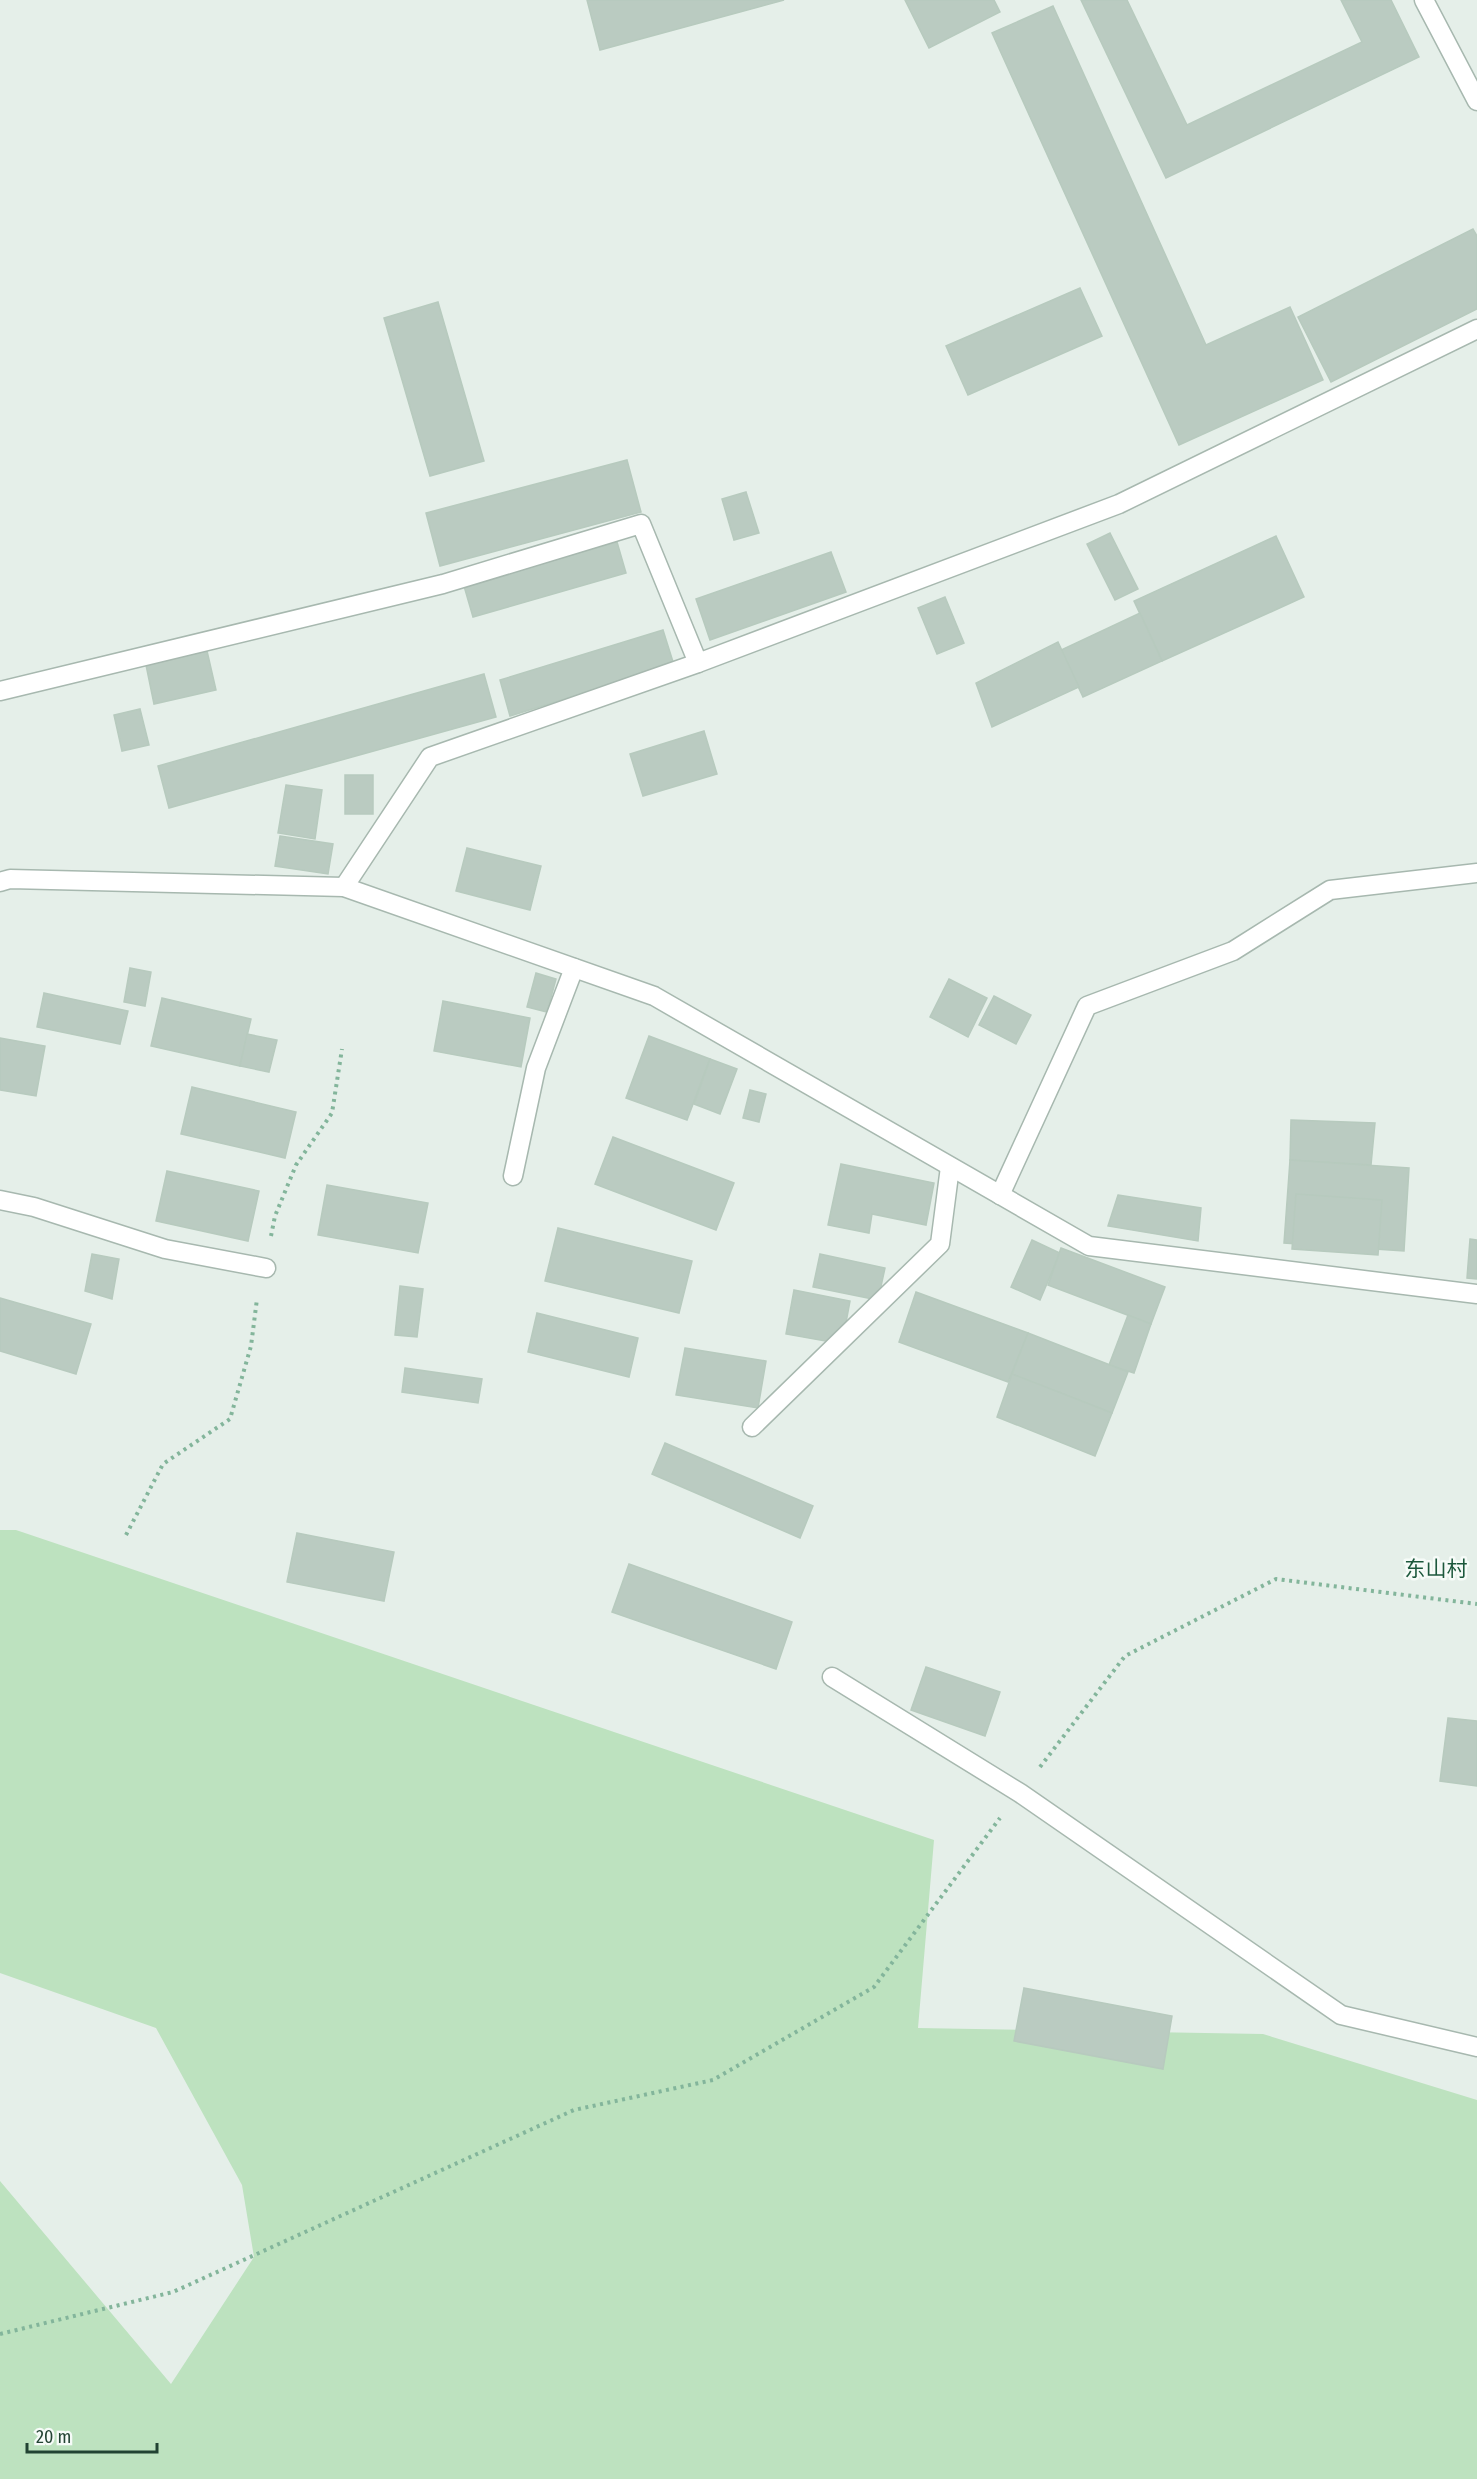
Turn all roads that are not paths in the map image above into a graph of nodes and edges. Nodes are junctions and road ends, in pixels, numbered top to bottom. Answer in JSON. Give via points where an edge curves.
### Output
{"nodes":[{"id":1,"x":1424,"y":0,"type":"edge"},
{"id":2,"x":1477,"y":101,"type":"edge"},
{"id":3,"x":1477,"y":329,"type":"edge"},
{"id":4,"x":698,"y":663,"type":"junction"},
{"id":5,"x":0,"y":691,"type":"edge"},
{"id":6,"x":1477,"y":873,"type":"edge"},
{"id":7,"x":0,"y":882,"type":"edge"},
{"id":8,"x":344,"y":887,"type":"junction"},
{"id":9,"x":574,"y":968,"type":"junction"},
{"id":10,"x":950,"y":1167,"type":"junction"},
{"id":11,"x":513,"y":1176,"type":"dead end"},
{"id":12,"x":1000,"y":1196,"type":"junction"},
{"id":13,"x":0,"y":1200,"type":"edge"},
{"id":14,"x":266,"y":1268,"type":"road end"},
{"id":15,"x":1477,"y":1293,"type":"edge"},
{"id":16,"x":752,"y":1427,"type":"dead end"},
{"id":17,"x":832,"y":1677,"type":"dead end"},
{"id":18,"x":1477,"y":2047,"type":"edge"}],
"edges":[{"from":1,"to":2,"type":"street"},
{"from":3,"to":4,"type":"street","via":[[1119,504]]},
{"from":4,"to":5,"type":"street","via":[[641,524],[443,584]]},
{"from":4,"to":8,"type":"street","via":[[430,757]]},
{"from":6,"to":12,"type":"street","via":[[1330,890],[1233,951],[1087,1006]]},
{"from":7,"to":8,"type":"street","via":[[10,879]]},
{"from":8,"to":9,"type":"street"},
{"from":9,"to":10,"type":"street","via":[[654,996]]},
{"from":9,"to":11,"type":"street","via":[[536,1068]]},
{"from":10,"to":12,"type":"street"},
{"from":10,"to":16,"type":"street","via":[[940,1244]]},
{"from":12,"to":15,"type":"street","via":[[1089,1246]]},
{"from":13,"to":14,"type":"street","via":[[165,1249]]},
{"from":17,"to":18,"type":"street","via":[[1020,1793],[1341,2015]]}]}
